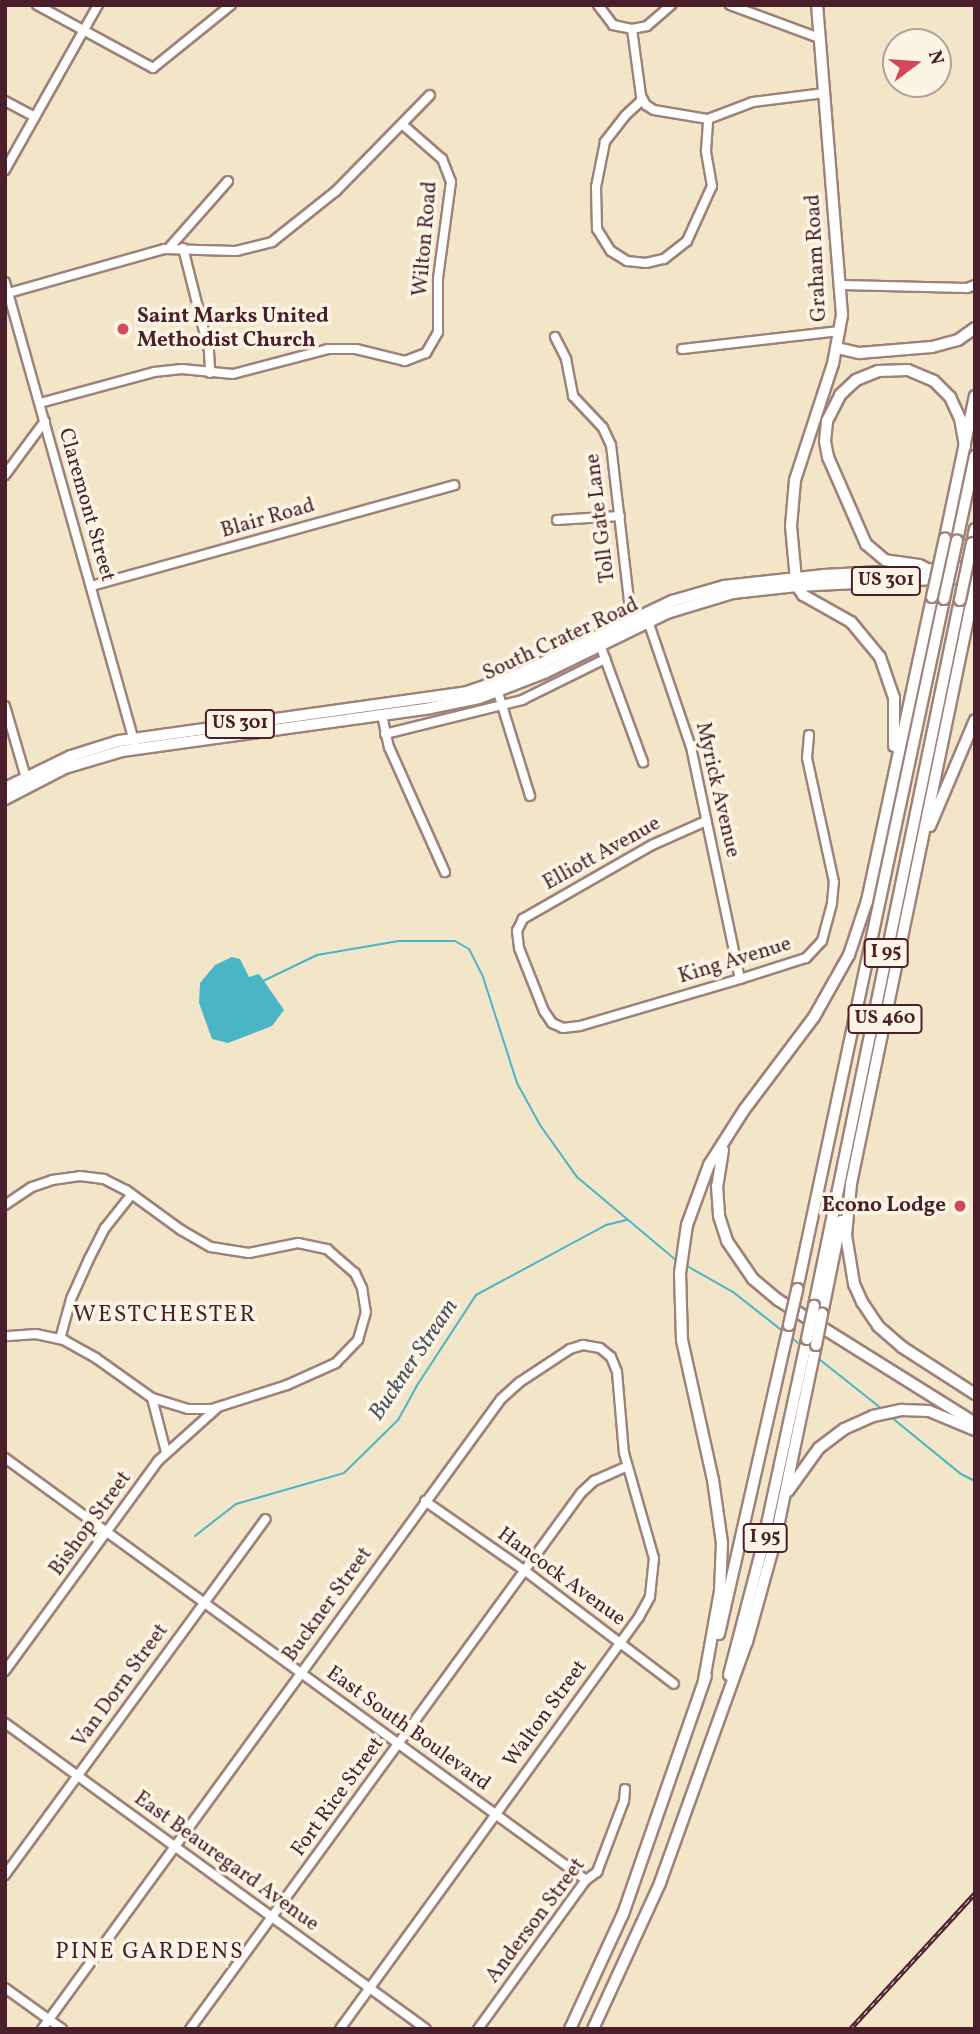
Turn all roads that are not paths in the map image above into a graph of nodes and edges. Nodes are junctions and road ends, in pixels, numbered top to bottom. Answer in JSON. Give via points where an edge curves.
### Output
{"nodes":[{"id":1,"x":37,"y":5,"type":"edge"},
{"id":2,"x":98,"y":5,"type":"edge"},
{"id":3,"x":231,"y":5,"type":"edge"},
{"id":4,"x":598,"y":5,"type":"edge"},
{"id":5,"x":671,"y":5,"type":"edge"},
{"id":6,"x":730,"y":5,"type":"edge"},
{"id":7,"x":817,"y":5,"type":"edge"},
{"id":8,"x":632,"y":29,"type":"junction"},
{"id":9,"x":83,"y":31,"type":"junction"},
{"id":10,"x":819,"y":38,"type":"junction"},
{"id":11,"x":824,"y":93,"type":"junction"},
{"id":12,"x":430,"y":95,"type":"dead end"},
{"id":13,"x":642,"y":100,"type":"junction"},
{"id":14,"x":5,"y":101,"type":"edge"},
{"id":15,"x":34,"y":117,"type":"junction"},
{"id":16,"x":708,"y":119,"type":"junction"},
{"id":17,"x":403,"y":125,"type":"junction"},
{"id":18,"x":5,"y":170,"type":"edge"},
{"id":19,"x":228,"y":181,"type":"dead end"},
{"id":20,"x":169,"y":248,"type":"junction"},
{"id":21,"x":183,"y":248,"type":"junction"},
{"id":22,"x":5,"y":282,"type":"edge"},
{"id":23,"x":842,"y":285,"type":"junction"},
{"id":24,"x":975,"y":285,"type":"edge"},
{"id":25,"x":7,"y":293,"type":"edge"},
{"id":26,"x":975,"y":328,"type":"edge"},
{"id":27,"x":841,"y":331,"type":"junction"},
{"id":28,"x":555,"y":337,"type":"dead end"},
{"id":29,"x":837,"y":348,"type":"junction"},
{"id":30,"x":682,"y":349,"type":"dead end"},
{"id":31,"x":209,"y":373,"type":"junction"},
{"id":32,"x":975,"y":396,"type":"edge"},
{"id":33,"x":40,"y":403,"type":"junction"},
{"id":34,"x":45,"y":421,"type":"junction"},
{"id":35,"x":965,"y":447,"type":"junction"},
{"id":36,"x":975,"y":456,"type":"edge"},
{"id":37,"x":5,"y":475,"type":"edge"},
{"id":38,"x":454,"y":485,"type":"dead end"},
{"id":39,"x":620,"y":516,"type":"junction"},
{"id":40,"x":557,"y":520,"type":"dead end"},
{"id":41,"x":975,"y":529,"type":"edge"},
{"id":42,"x":951,"y":539,"type":"junction"},
{"id":43,"x":975,"y":567,"type":"edge"},
{"id":44,"x":929,"y":570,"type":"junction"},
{"id":45,"x":975,"y":577,"type":"edge"},
{"id":46,"x":796,"y":582,"type":"junction"},
{"id":47,"x":975,"y":585,"type":"edge"},
{"id":48,"x":91,"y":586,"type":"junction"},
{"id":49,"x":938,"y":598,"type":"junction"},
{"id":50,"x":965,"y":601,"type":"junction"},
{"id":51,"x":647,"y":617,"type":"junction"},
{"id":52,"x":632,"y":624,"type":"junction"},
{"id":53,"x":600,"y":645,"type":"junction"},
{"id":54,"x":605,"y":659,"type":"junction"},
{"id":55,"x":497,"y":688,"type":"junction"},
{"id":56,"x":5,"y":706,"type":"edge"},
{"id":57,"x":503,"y":706,"type":"junction"},
{"id":58,"x":382,"y":715,"type":"junction"},
{"id":59,"x":975,"y":720,"type":"edge"},
{"id":60,"x":385,"y":734,"type":"junction"},
{"id":61,"x":809,"y":735,"type":"dead end"},
{"id":62,"x":135,"y":743,"type":"junction"},
{"id":63,"x":643,"y":762,"type":"dead end"},
{"id":64,"x":27,"y":780,"type":"junction"},
{"id":65,"x":5,"y":788,"type":"edge"},
{"id":66,"x":530,"y":796,"type":"dead end"},
{"id":67,"x":5,"y":799,"type":"edge"},
{"id":68,"x":887,"y":804,"type":"junction"},
{"id":69,"x":706,"y":821,"type":"junction"},
{"id":70,"x":921,"y":848,"type":"junction"},
{"id":71,"x":445,"y":872,"type":"dead end"},
{"id":72,"x":740,"y":979,"type":"junction"},
{"id":73,"x":571,"y":1028,"type":"joint"},
{"id":74,"x":730,"y":1131,"type":"junction"},
{"id":75,"x":849,"y":1191,"type":"junction"},
{"id":76,"x":132,"y":1194,"type":"junction"},
{"id":77,"x":5,"y":1205,"type":"edge"},
{"id":78,"x":818,"y":1310,"type":"junction"},
{"id":79,"x":5,"y":1336,"type":"edge"},
{"id":80,"x":60,"y":1339,"type":"junction"},
{"id":81,"x":811,"y":1342,"type":"junction"},
{"id":82,"x":975,"y":1394,"type":"edge"},
{"id":83,"x":152,"y":1398,"type":"junction"},
{"id":84,"x":217,"y":1408,"type":"junction"},
{"id":85,"x":975,"y":1423,"type":"edge"},
{"id":86,"x":975,"y":1430,"type":"edge"},
{"id":87,"x":166,"y":1452,"type":"junction"},
{"id":88,"x":6,"y":1462,"type":"edge"},
{"id":89,"x":627,"y":1466,"type":"junction"},
{"id":90,"x":783,"y":1499,"type":"junction"},
{"id":91,"x":425,"y":1501,"type":"junction"},
{"id":92,"x":266,"y":1518,"type":"dead end"},
{"id":93,"x":107,"y":1532,"type":"junction"},
{"id":94,"x":524,"y":1570,"type":"junction"},
{"id":95,"x":204,"y":1603,"type":"junction"},
{"id":96,"x":621,"y":1642,"type":"junction"},
{"id":97,"x":5,"y":1671,"type":"edge"},
{"id":98,"x":300,"y":1673,"type":"junction"},
{"id":99,"x":704,"y":1680,"type":"junction"},
{"id":100,"x":674,"y":1684,"type":"dead end"},
{"id":101,"x":5,"y":1723,"type":"edge"},
{"id":102,"x":713,"y":1735,"type":"junction"},
{"id":103,"x":398,"y":1744,"type":"junction"},
{"id":104,"x":77,"y":1776,"type":"junction"},
{"id":105,"x":625,"y":1789,"type":"dead end"},
{"id":106,"x":495,"y":1814,"type":"junction"},
{"id":107,"x":175,"y":1846,"type":"junction"},
{"id":108,"x":5,"y":1875,"type":"edge"},
{"id":109,"x":586,"y":1880,"type":"junction"},
{"id":110,"x":272,"y":1918,"type":"junction"},
{"id":111,"x":369,"y":1987,"type":"junction"},
{"id":112,"x":5,"y":1988,"type":"edge"},
{"id":113,"x":49,"y":2019,"type":"junction"},
{"id":114,"x":42,"y":2029,"type":"edge"},
{"id":115,"x":62,"y":2029,"type":"edge"},
{"id":116,"x":190,"y":2029,"type":"edge"},
{"id":117,"x":340,"y":2029,"type":"edge"},
{"id":118,"x":426,"y":2029,"type":"edge"},
{"id":119,"x":478,"y":2029,"type":"edge"},
{"id":120,"x":570,"y":2029,"type":"edge"},
{"id":121,"x":593,"y":2029,"type":"edge"}],
"edges":[{"from":1,"to":9,"type":"street"},
{"from":2,"to":9,"type":"street"},
{"from":3,"to":9,"type":"street","via":[[159,65],[148,67]]},
{"from":4,"to":8,"type":"street","via":[[613,25]]},
{"from":5,"to":8,"type":"street","via":[[647,26]]},
{"from":6,"to":10,"type":"street"},
{"from":7,"to":10,"type":"main road","name":"Graham Road"},
{"from":8,"to":13,"type":"street"},
{"from":9,"to":15,"type":"street"},
{"from":10,"to":11,"type":"main road","name":"Graham Road"},
{"from":11,"to":16,"type":"street","via":[[753,102]]},
{"from":11,"to":23,"type":"main road","name":"Graham Road"},
{"from":12,"to":17,"type":"street"},
{"from":13,"to":16,"type":"street","via":[[654,110]]},
{"from":13,"to":16,"type":"street","via":[[612,131],[598,165],[594,220],[611,251],[627,261],[655,262],[687,241],[712,186],[706,150]]},
{"from":14,"to":15,"type":"street"},
{"from":15,"to":18,"type":"street"},
{"from":17,"to":21,"type":"street","via":[[281,237],[248,249]]},
{"from":17,"to":31,"type":"street","name":"Wilton Road","via":[[442,159],[451,182],[438,278],[439,324],[431,347],[405,361],[356,349],[328,349],[245,372]]},
{"from":19,"to":20,"type":"street"},
{"from":20,"to":21,"type":"street"},
{"from":20,"to":25,"type":"street"},
{"from":21,"to":31,"type":"street","via":[[209,351]]},
{"from":22,"to":25,"type":"street","name":"Claremont Street"},
{"from":23,"to":24,"type":"street"},
{"from":23,"to":27,"type":"main road","name":"Graham Road"},
{"from":25,"to":33,"type":"street","name":"Claremont Street"},
{"from":26,"to":29,"type":"highway","via":[[958,340],[932,346],[859,353]]},
{"from":27,"to":29,"type":"main road","name":"Graham Road"},
{"from":27,"to":30,"type":"street"},
{"from":28,"to":39,"type":"street","name":"Toll Gate Lane","via":[[566,359],[573,396],[608,435]]},
{"from":29,"to":46,"type":"main road","name":"Graham Road","via":[[795,480],[791,526]]},
{"from":31,"to":33,"type":"street","name":"Wilton Road","via":[[182,369],[154,372]]},
{"from":32,"to":35,"type":"highway","number":"US 460"},
{"from":33,"to":34,"type":"street","name":"Claremont Street"},
{"from":34,"to":37,"type":"street"},
{"from":34,"to":48,"type":"street","name":"Claremont Street"},
{"from":35,"to":42,"type":"highway","number":"US 460"},
{"from":35,"to":44,"type":"highway","via":[[960,418],[950,397],[934,381],[908,370],[878,371],[856,380],[840,395],[827,421],[828,457],[866,544],[885,560]]},
{"from":36,"to":42,"type":"highway"},
{"from":38,"to":48,"type":"street","name":"Blair Road"},
{"from":39,"to":40,"type":"street"},
{"from":39,"to":52,"type":"street","name":"Toll Gate Lane"},
{"from":41,"to":50,"type":"highway","number":"I 95","bridge":true},
{"from":42,"to":49,"type":"highway","number":"US 460","bridge":true},
{"from":43,"to":44,"type":"main road","name":"South Crater Road","number":"US 301"},
{"from":44,"to":46,"type":"main road","name":"South Crater Road","number":"US 301"},
{"from":45,"to":46,"type":"main road","name":"South Crater Road","number":"US 301"},
{"from":46,"to":51,"type":"main road","name":"South Crater Road","number":"US 301","via":[[706,599]]},
{"from":46,"to":68,"type":"highway","via":[[803,595],[851,622],[886,671],[896,720]]},
{"from":47,"to":50,"type":"highway","number":"US 460"},
{"from":48,"to":62,"type":"street","name":"Claremont Street"},
{"from":49,"to":68,"type":"highway","number":"US 460"},
{"from":49,"to":99,"type":"highway","number":"I 95","bridge":true,"via":[[797,1289],[738,1560]]},
{"from":50,"to":70,"type":"highway","number":"US 460"},
{"from":50,"to":78,"type":"highway","number":"I 95"},
{"from":51,"to":52,"type":"main road","name":"South Crater Road","number":"US 301"},
{"from":51,"to":69,"type":"street","name":"Myrick Avenue","via":[[688,733]]},
{"from":52,"to":53,"type":"main road","name":"South Crater Road","number":"US 301"},
{"from":52,"to":55,"type":"main road","name":"South Crater Road","number":"US 301"},
{"from":53,"to":54,"type":"street"},
{"from":53,"to":55,"type":"main road","name":"South Crater Road","number":"US 301"},
{"from":54,"to":57,"type":"street"},
{"from":54,"to":63,"type":"street"},
{"from":55,"to":57,"type":"street"},
{"from":55,"to":58,"type":"main road","name":"South Crater Road","number":"US 301","via":[[453,704]]},
{"from":55,"to":62,"type":"main road","name":"South Crater Road","number":"US 301"},
{"from":56,"to":64,"type":"street"},
{"from":57,"to":60,"type":"street"},
{"from":57,"to":66,"type":"street"},
{"from":58,"to":60,"type":"street"},
{"from":58,"to":62,"type":"main road","name":"South Crater Road","number":"US 301"},
{"from":59,"to":70,"type":"highway"},
{"from":60,"to":71,"type":"street"},
{"from":61,"to":72,"type":"street","name":"King Avenue","via":[[807,758],[834,882],[822,941],[806,958]]},
{"from":62,"to":64,"type":"main road","name":"South Crater Road","number":"US 301","via":[[71,756]]},
{"from":64,"to":65,"type":"main road","name":"South Crater Road","number":"US 301"},
{"from":64,"to":67,"type":"main road","name":"South Crater Road","number":"US 301"},
{"from":68,"to":74,"type":"highway","number":"US 460","via":[[867,901],[840,975]]},
{"from":69,"to":72,"type":"street","name":"Myrick Avenue"},
{"from":69,"to":73,"type":"street","name":"Elliott Avenue","via":[[652,845],[527,915],[519,925],[519,948],[544,1011],[556,1026]]},
{"from":70,"to":75,"type":"highway","number":"US 460"},
{"from":72,"to":73,"type":"street","name":"King Avenue"},
{"from":74,"to":85,"type":"highway","number":"US 460","via":[[718,1171],[718,1202],[727,1241],[745,1271],[778,1300]]},
{"from":74,"to":99,"type":"highway","via":[[709,1165],[693,1206],[680,1273],[682,1340],[722,1543],[720,1591]]},
{"from":75,"to":78,"type":"highway"},
{"from":75,"to":82,"type":"highway","number":"US 460","via":[[847,1252],[862,1302],[878,1326],[902,1348]]},
{"from":76,"to":77,"type":"street","via":[[104,1179],[66,1177],[32,1187]]},
{"from":76,"to":80,"type":"street","via":[[105,1228],[89,1259]]},
{"from":76,"to":84,"type":"street","via":[[199,1242],[249,1252],[298,1242],[317,1245],[334,1253],[358,1277],[365,1299],[364,1324],[351,1349],[326,1369]]},
{"from":78,"to":81,"type":"highway","bridge":true},
{"from":79,"to":80,"type":"street","via":[[36,1334]]},
{"from":80,"to":83,"type":"street"},
{"from":81,"to":90,"type":"highway"},
{"from":81,"to":102,"type":"highway","number":"I 95"},
{"from":83,"to":84,"type":"street","via":[[188,1409]]},
{"from":83,"to":87,"type":"street"},
{"from":84,"to":87,"type":"street","name":"Bishop Street"},
{"from":86,"to":90,"type":"highway","via":[[929,1411],[873,1416],[844,1429],[819,1448]]},
{"from":87,"to":93,"type":"street","name":"Bishop Street"},
{"from":88,"to":93,"type":"street","name":"East South Boulevard"},
{"from":89,"to":91,"type":"street","name":"Buckner Street","via":[[615,1364],[600,1349],[583,1345],[510,1390]]},
{"from":89,"to":94,"type":"street","name":"Fort Rice Street","via":[[594,1481],[581,1493]]},
{"from":89,"to":96,"type":"street","name":"Walton Street","via":[[654,1571],[646,1606]]},
{"from":90,"to":102,"type":"highway","via":[[760,1600]]},
{"from":91,"to":94,"type":"street","name":"Hancock Avenue"},
{"from":91,"to":98,"type":"street","name":"Buckner Street"},
{"from":92,"to":95,"type":"street","name":"Van Dorn Street"},
{"from":93,"to":95,"type":"street","name":"East South Boulevard"},
{"from":93,"to":97,"type":"street","name":"Bishop Street"},
{"from":94,"to":96,"type":"street","name":"Hancock Avenue"},
{"from":94,"to":103,"type":"street","name":"Fort Rice Street"},
{"from":95,"to":98,"type":"street","name":"East South Boulevard"},
{"from":95,"to":104,"type":"street","name":"Van Dorn Street"},
{"from":96,"to":100,"type":"street","name":"Hancock Avenue"},
{"from":96,"to":106,"type":"street","name":"Walton Street"},
{"from":98,"to":103,"type":"street","name":"East South Boulevard"},
{"from":98,"to":107,"type":"street","name":"Buckner Street"},
{"from":99,"to":120,"type":"highway","number":"I 95","via":[[622,1914]]},
{"from":101,"to":104,"type":"street","name":"East Beauregard Avenue"},
{"from":102,"to":121,"type":"highway","number":"I 95","via":[[660,1883]]},
{"from":103,"to":106,"type":"street","name":"East South Boulevard"},
{"from":103,"to":110,"type":"street","name":"Fort Rice Street"},
{"from":104,"to":107,"type":"street","name":"East Beauregard Avenue"},
{"from":104,"to":108,"type":"street","name":"Van Dorn Street"},
{"from":105,"to":109,"type":"street","name":"Anderson Street","via":[[600,1867]]},
{"from":106,"to":109,"type":"street","name":"East South Boulevard"},
{"from":106,"to":111,"type":"street","name":"Walton Street"},
{"from":107,"to":110,"type":"street","name":"East Beauregard Avenue"},
{"from":107,"to":113,"type":"street","name":"Buckner Street"},
{"from":109,"to":119,"type":"street","name":"Anderson Street"},
{"from":110,"to":111,"type":"street","name":"East Beauregard Avenue"},
{"from":110,"to":116,"type":"street","name":"Fort Rice Street"},
{"from":111,"to":117,"type":"street","name":"Walton Street"},
{"from":111,"to":118,"type":"street","name":"East Beauregard Avenue"},
{"from":112,"to":113,"type":"street"},
{"from":113,"to":114,"type":"street","name":"Buckner Street"},
{"from":113,"to":115,"type":"street"}]}
